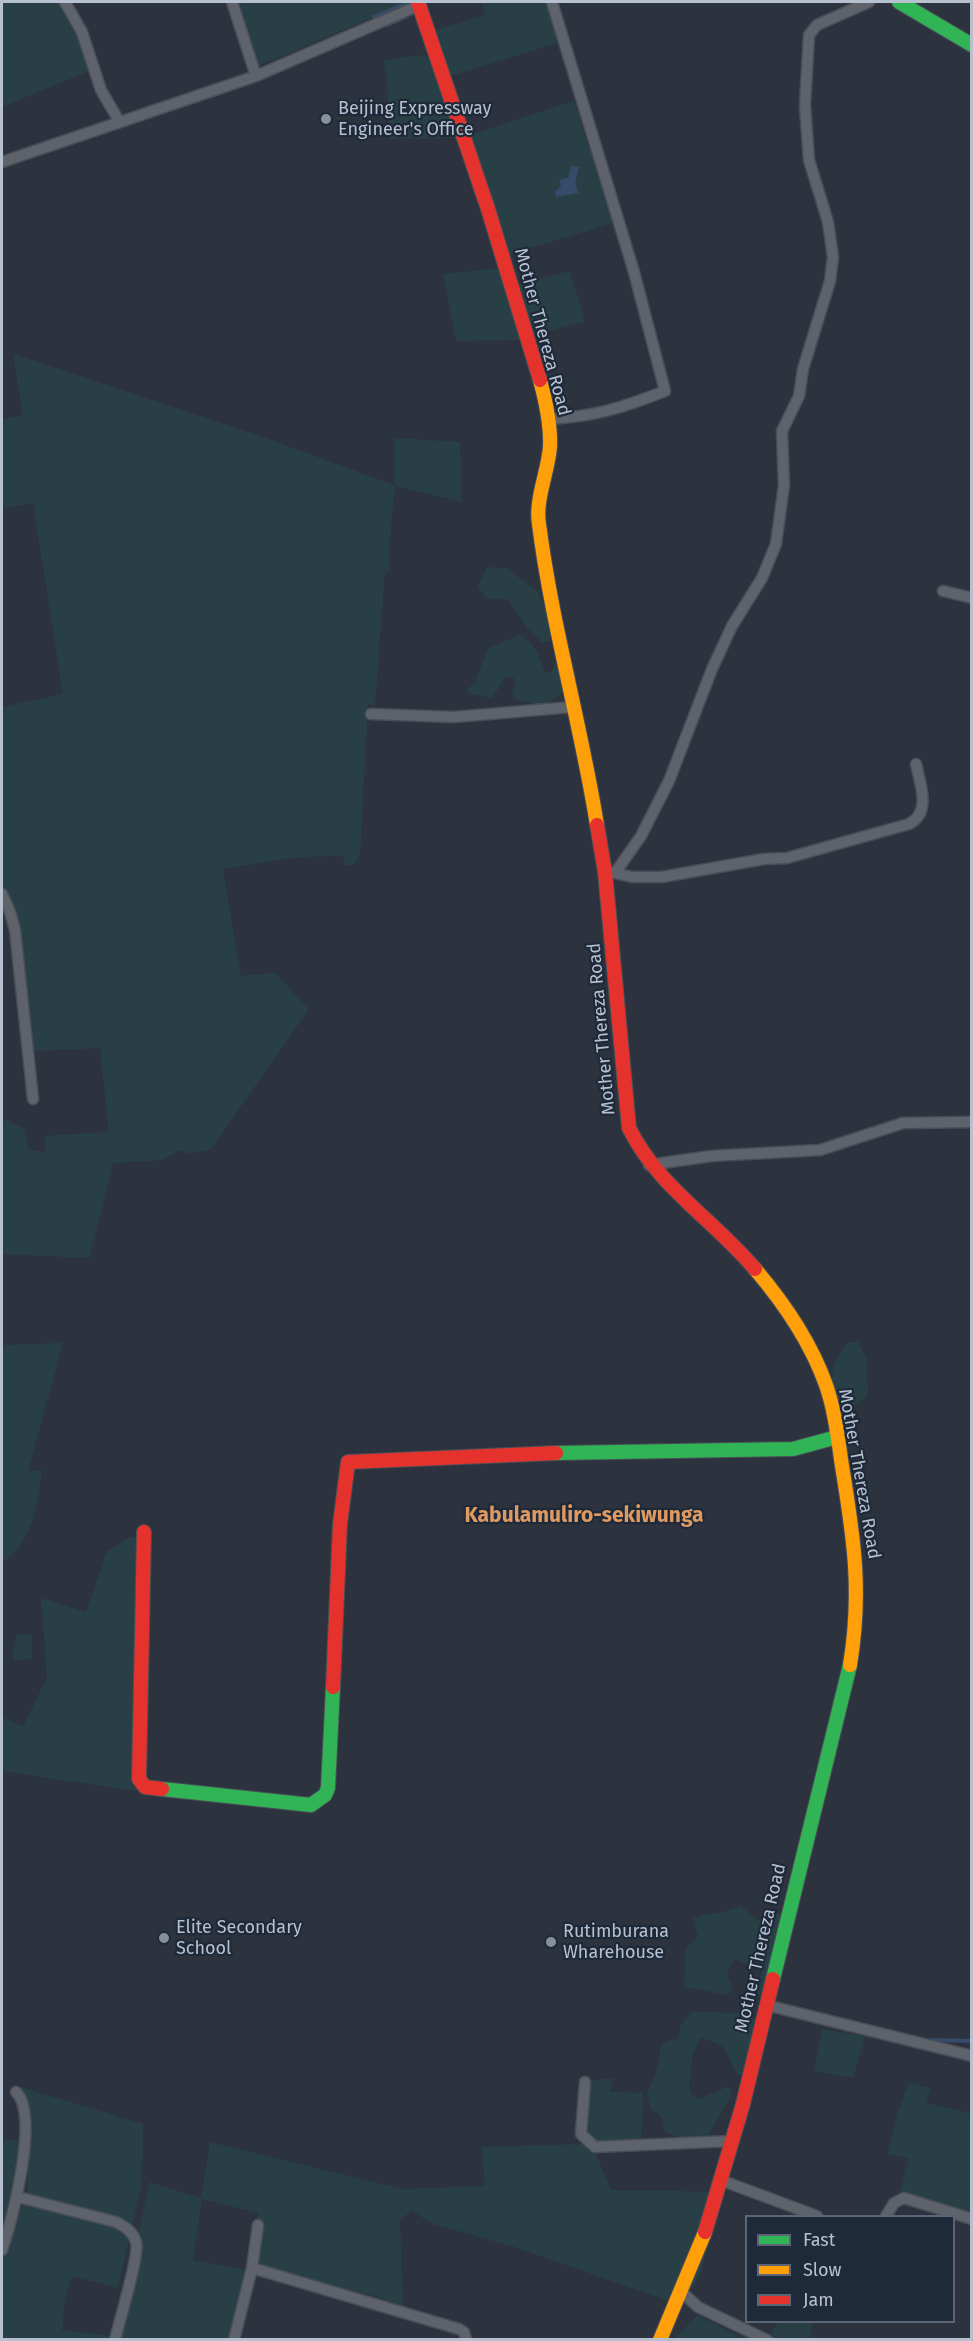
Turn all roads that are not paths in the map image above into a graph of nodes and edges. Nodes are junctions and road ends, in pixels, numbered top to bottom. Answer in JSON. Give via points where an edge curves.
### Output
{"nodes":[{"id":1,"x":65,"y":2,"type":"edge"},
{"id":2,"x":232,"y":2,"type":"edge"},
{"id":3,"x":552,"y":2,"type":"edge"},
{"id":4,"x":869,"y":2,"type":"edge"},
{"id":5,"x":899,"y":2,"type":"edge"},
{"id":6,"x":419,"y":3,"type":"edge"},
{"id":7,"x":972,"y":45,"type":"edge"},
{"id":8,"x":256,"y":76,"type":"junction"},
{"id":9,"x":119,"y":121,"type":"junction"},
{"id":10,"x":2,"y":162,"type":"edge"},
{"id":11,"x":549,"y":419,"type":"junction"},
{"id":12,"x":944,"y":591,"type":"dead end"},
{"id":13,"x":972,"y":598,"type":"edge"},
{"id":14,"x":572,"y":707,"type":"junction"},
{"id":15,"x":371,"y":714,"type":"dead end"},
{"id":16,"x":916,"y":764,"type":"dead end"},
{"id":17,"x":610,"y":873,"type":"junction"},
{"id":18,"x":2,"y":894,"type":"edge"},
{"id":19,"x":33,"y":1099,"type":"dead end"},
{"id":20,"x":972,"y":1122,"type":"edge"},
{"id":21,"x":649,"y":1166,"type":"junction"},
{"id":22,"x":837,"y":1437,"type":"junction"},
{"id":23,"x":144,"y":1532,"type":"dead end"},
{"id":24,"x":766,"y":2006,"type":"junction"},
{"id":25,"x":972,"y":2055,"type":"edge"},
{"id":26,"x":585,"y":2082,"type":"dead end"},
{"id":27,"x":16,"y":2092,"type":"dead end"},
{"id":28,"x":732,"y":2141,"type":"junction"},
{"id":29,"x":723,"y":2181,"type":"junction"},
{"id":30,"x":18,"y":2197,"type":"junction"},
{"id":31,"x":812,"y":2215,"type":"edge"},
{"id":32,"x":887,"y":2215,"type":"edge"},
{"id":33,"x":972,"y":2219,"type":"edge"},
{"id":34,"x":258,"y":2225,"type":"dead end"},
{"id":35,"x":2,"y":2250,"type":"edge"},
{"id":36,"x":252,"y":2268,"type":"junction"},
{"id":37,"x":683,"y":2293,"type":"junction"},
{"id":38,"x":115,"y":2340,"type":"edge"},
{"id":39,"x":234,"y":2340,"type":"edge"},
{"id":40,"x":466,"y":2340,"type":"edge"},
{"id":41,"x":660,"y":2340,"type":"edge"},
{"id":42,"x":767,"y":2340,"type":"edge"}],
"edges":[{"from":1,"to":9,"type":"street","via":[[82,32],[101,90]]},
{"from":2,"to":8,"type":"street"},
{"from":3,"to":11,"type":"street","via":[[634,272],[665,391],[584,418]]},
{"from":4,"to":17,"type":"street","via":[[817,25],[809,36],[805,105],[809,160],[828,222],[833,257],[799,396],[782,431],[784,500],[776,544],[762,578],[732,626],[712,669],[664,790],[641,836]]},
{"from":5,"to":7,"type":"street"},
{"from":6,"to":8,"type":"street"},
{"from":6,"to":11,"type":"street","name":"Mother Thereza Road","via":[[485,198]]},
{"from":8,"to":9,"type":"street"},
{"from":9,"to":10,"type":"street"},
{"from":11,"to":14,"type":"street","name":"Mother Thereza Road","via":[[548,468],[538,520]]},
{"from":12,"to":13,"type":"street"},
{"from":14,"to":15,"type":"street","via":[[454,717]]},
{"from":14,"to":17,"type":"street","name":"Mother Thereza Road"},
{"from":16,"to":17,"type":"street","via":[[923,807],[909,824],[787,858],[648,878]]},
{"from":17,"to":21,"type":"street","name":"Mother Thereza Road","via":[[626,1111],[635,1142]]},
{"from":18,"to":19,"type":"street","via":[[15,930]]},
{"from":20,"to":21,"type":"street","via":[[903,1123],[820,1150],[711,1156]]},
{"from":21,"to":22,"type":"street","name":"Mother Thereza Road","via":[[676,1196],[735,1246],[779,1301],[823,1378]]},
{"from":22,"to":23,"type":"street","via":[[793,1449],[552,1453],[348,1462],[340,1524],[328,1788],[311,1805],[145,1787],[139,1779]]},
{"from":22,"to":24,"type":"street","name":"Mother Thereza Road","via":[[856,1550],[852,1649]]},
{"from":24,"to":25,"type":"street"},
{"from":24,"to":28,"type":"street","name":"Mother Thereza Road"},
{"from":26,"to":28,"type":"street","via":[[581,2134],[595,2147]]},
{"from":27,"to":30,"type":"street","via":[[26,2115]]},
{"from":28,"to":29,"type":"street","name":"Mother Thereza Road"},
{"from":29,"to":31,"type":"street"},
{"from":29,"to":37,"type":"street","name":"Mother Thereza Road"},
{"from":30,"to":35,"type":"street"},
{"from":30,"to":38,"type":"street","via":[[116,2222],[133,2235],[137,2251]]},
{"from":32,"to":33,"type":"street","via":[[894,2203],[904,2198]]},
{"from":34,"to":36,"type":"street"},
{"from":36,"to":39,"type":"street"},
{"from":36,"to":40,"type":"street","via":[[459,2329]]},
{"from":37,"to":41,"type":"street","name":"Mother Thereza Road"},
{"from":37,"to":42,"type":"street","via":[[698,2307]]}]}
